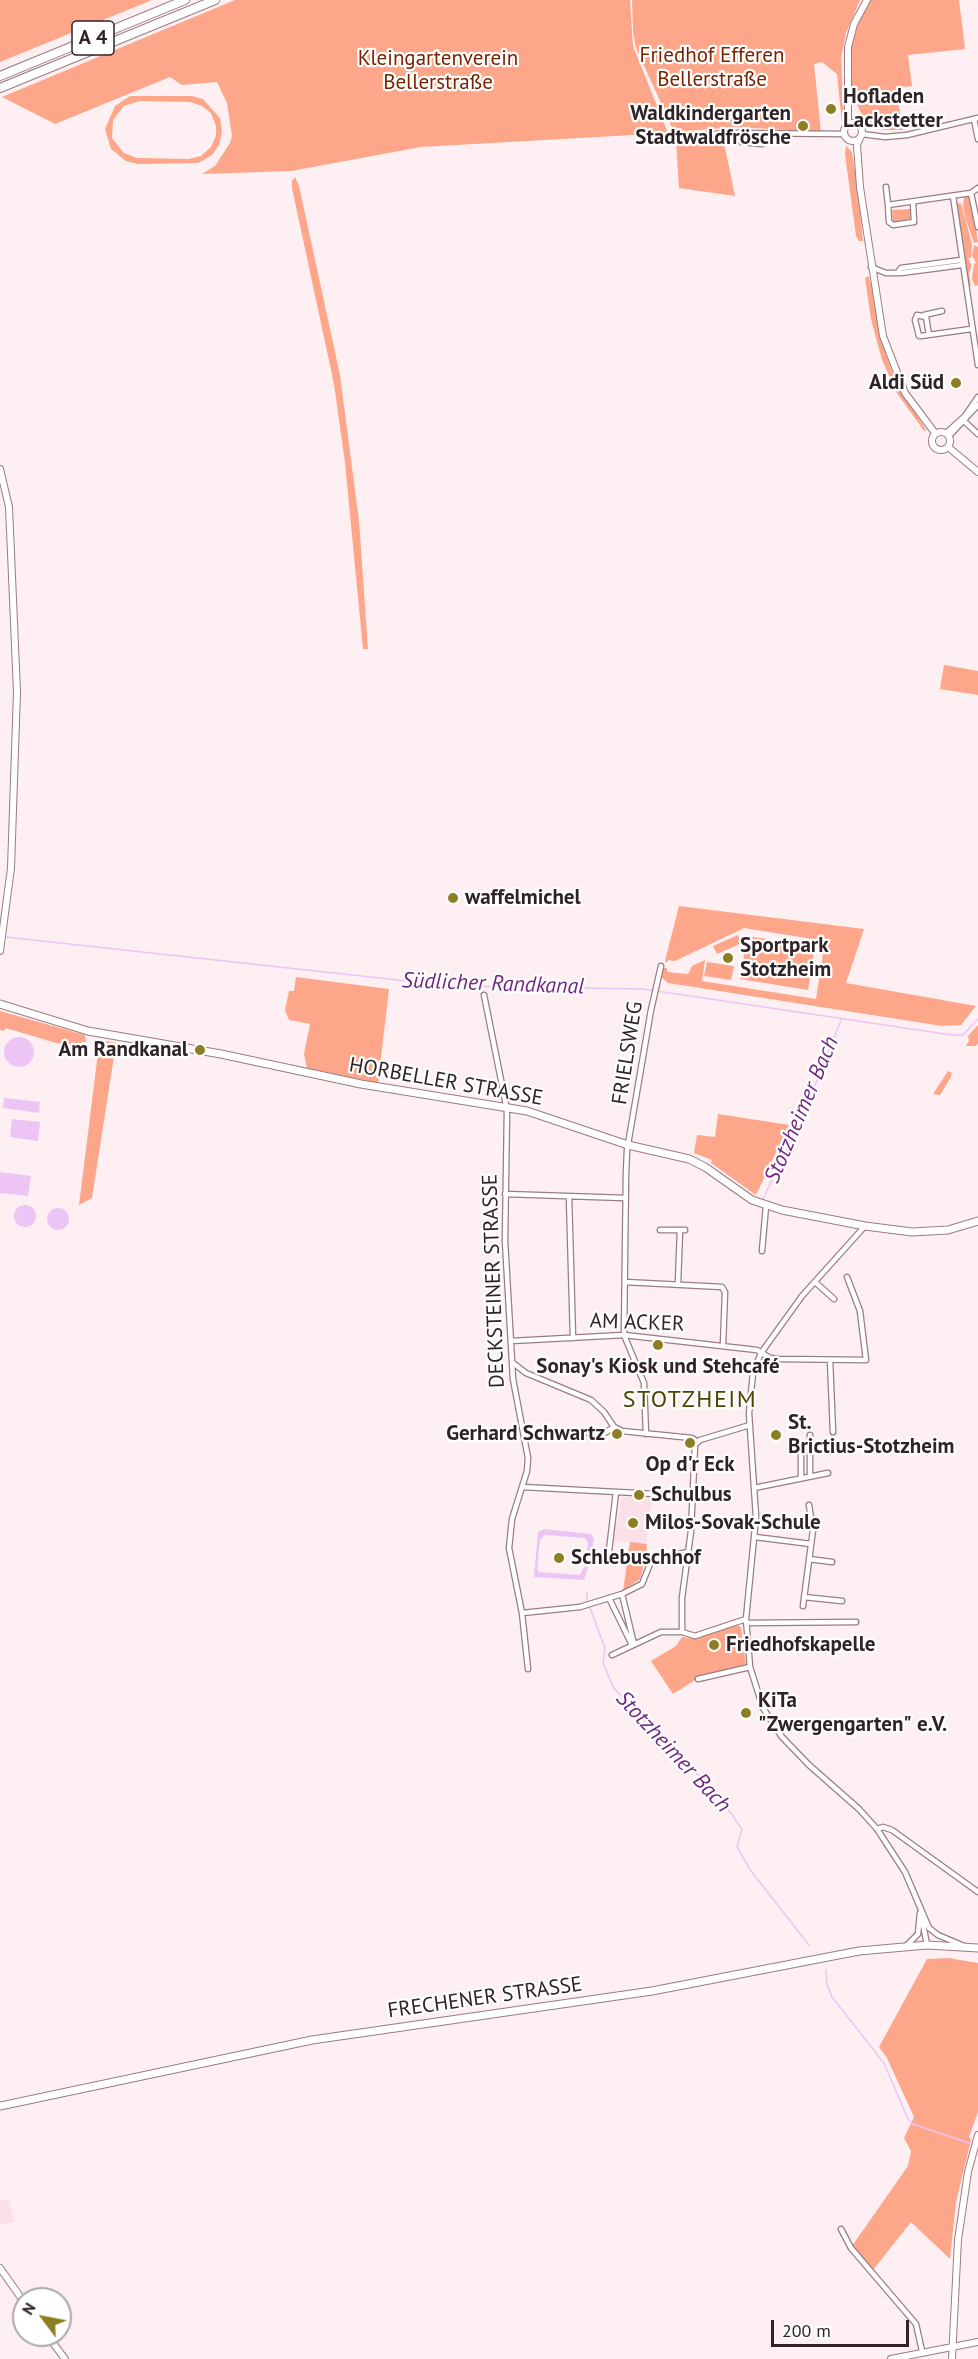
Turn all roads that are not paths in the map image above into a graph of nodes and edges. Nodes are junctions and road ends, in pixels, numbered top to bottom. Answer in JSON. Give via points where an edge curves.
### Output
{"nodes":[{"id":1,"x":185,"y":0,"type":"edge"},
{"id":2,"x":215,"y":0,"type":"edge"},
{"id":3,"x":867,"y":0,"type":"edge"},
{"id":4,"x":846,"y":71,"type":"junction"},
{"id":5,"x":0,"y":76,"type":"edge"},
{"id":6,"x":0,"y":88,"type":"edge"},
{"id":7,"x":976,"y":119,"type":"edge"},
{"id":8,"x":856,"y":124,"type":"junction"},
{"id":9,"x":848,"y":125,"type":"junction"},
{"id":10,"x":738,"y":133,"type":"junction"},
{"id":11,"x":775,"y":135,"type":"junction"},
{"id":12,"x":673,"y":136,"type":"dead end"},
{"id":13,"x":861,"y":136,"type":"junction"},
{"id":14,"x":847,"y":137,"type":"junction"},
{"id":15,"x":978,"y":139,"type":"edge"},
{"id":16,"x":860,"y":187,"type":"junction"},
{"id":17,"x":886,"y":187,"type":"dead end"},
{"id":18,"x":974,"y":190,"type":"edge"},
{"id":19,"x":953,"y":196,"type":"junction"},
{"id":20,"x":914,"y":202,"type":"junction"},
{"id":21,"x":888,"y":205,"type":"junction"},
{"id":22,"x":978,"y":227,"type":"edge"},
{"id":23,"x":962,"y":263,"type":"junction"},
{"id":24,"x":871,"y":267,"type":"junction"},
{"id":25,"x":886,"y":273,"type":"junction"},
{"id":26,"x":874,"y":287,"type":"junction"},
{"id":27,"x":942,"y":311,"type":"dead end"},
{"id":28,"x":924,"y":315,"type":"junction"},
{"id":29,"x":972,"y":329,"type":"junction"},
{"id":30,"x":928,"y":335,"type":"junction"},
{"id":31,"x":978,"y":365,"type":"edge"},
{"id":32,"x":978,"y":397,"type":"edge"},
{"id":33,"x":978,"y":405,"type":"edge"},
{"id":34,"x":965,"y":422,"type":"junction"},
{"id":35,"x":935,"y":433,"type":"junction"},
{"id":36,"x":948,"y":434,"type":"junction"},
{"id":37,"x":978,"y":434,"type":"edge"},
{"id":38,"x":948,"y":447,"type":"junction"},
{"id":39,"x":0,"y":469,"type":"edge"},
{"id":40,"x":978,"y":472,"type":"edge"},
{"id":41,"x":0,"y":951,"type":"edge"},
{"id":42,"x":661,"y":966,"type":"dead end"},
{"id":43,"x":484,"y":995,"type":"dead end"},
{"id":44,"x":0,"y":1004,"type":"edge"},
{"id":45,"x":507,"y":1106,"type":"junction"},
{"id":46,"x":628,"y":1145,"type":"junction"},
{"id":47,"x":505,"y":1194,"type":"junction"},
{"id":48,"x":569,"y":1197,"type":"junction"},
{"id":49,"x":626,"y":1198,"type":"junction"},
{"id":50,"x":766,"y":1206,"type":"junction"},
{"id":51,"x":978,"y":1221,"type":"edge"},
{"id":52,"x":865,"y":1226,"type":"junction"},
{"id":53,"x":660,"y":1230,"type":"dead end"},
{"id":54,"x":762,"y":1251,"type":"dead end"},
{"id":55,"x":847,"y":1277,"type":"dead end"},
{"id":56,"x":625,"y":1282,"type":"junction"},
{"id":57,"x":815,"y":1282,"type":"junction"},
{"id":58,"x":678,"y":1283,"type":"junction"},
{"id":59,"x":834,"y":1299,"type":"dead end"},
{"id":60,"x":624,"y":1335,"type":"junction"},
{"id":61,"x":573,"y":1338,"type":"junction"},
{"id":62,"x":511,"y":1341,"type":"junction"},
{"id":63,"x":723,"y":1345,"type":"junction"},
{"id":64,"x":761,"y":1353,"type":"junction"},
{"id":65,"x":830,"y":1360,"type":"junction"},
{"id":66,"x":513,"y":1363,"type":"junction"},
{"id":67,"x":526,"y":1373,"type":"junction"},
{"id":68,"x":513,"y":1379,"type":"junction"},
{"id":69,"x":750,"y":1425,"type":"junction"},
{"id":70,"x":614,"y":1427,"type":"junction"},
{"id":71,"x":833,"y":1432,"type":"dead end"},
{"id":72,"x":588,"y":1433,"type":"dead end"},
{"id":73,"x":646,"y":1434,"type":"junction"},
{"id":74,"x":810,"y":1436,"type":"dead end"},
{"id":75,"x":698,"y":1442,"type":"junction"},
{"id":76,"x":810,"y":1446,"type":"junction"},
{"id":77,"x":828,"y":1473,"type":"dead end"},
{"id":78,"x":810,"y":1476,"type":"junction"},
{"id":79,"x":801,"y":1478,"type":"junction"},
{"id":80,"x":523,"y":1486,"type":"junction"},
{"id":81,"x":754,"y":1488,"type":"junction"},
{"id":82,"x":616,"y":1492,"type":"junction"},
{"id":83,"x":692,"y":1496,"type":"junction"},
{"id":84,"x":809,"y":1505,"type":"dead end"},
{"id":85,"x":755,"y":1537,"type":"junction"},
{"id":86,"x":811,"y":1544,"type":"junction"},
{"id":87,"x":609,"y":1551,"type":"dead end"},
{"id":88,"x":688,"y":1552,"type":"junction"},
{"id":89,"x":809,"y":1559,"type":"junction"},
{"id":90,"x":832,"y":1562,"type":"dead end"},
{"id":91,"x":622,"y":1594,"type":"junction"},
{"id":92,"x":804,"y":1597,"type":"junction"},
{"id":93,"x":609,"y":1598,"type":"junction"},
{"id":94,"x":842,"y":1601,"type":"dead end"},
{"id":95,"x":803,"y":1606,"type":"dead end"},
{"id":96,"x":522,"y":1613,"type":"junction"},
{"id":97,"x":746,"y":1621,"type":"junction"},
{"id":98,"x":856,"y":1622,"type":"dead end"},
{"id":99,"x":682,"y":1632,"type":"junction"},
{"id":100,"x":633,"y":1644,"type":"junction"},
{"id":101,"x":612,"y":1655,"type":"dead end"},
{"id":102,"x":750,"y":1666,"type":"junction"},
{"id":103,"x":528,"y":1669,"type":"dead end"},
{"id":104,"x":698,"y":1679,"type":"dead end"},
{"id":105,"x":877,"y":1829,"type":"junction"},
{"id":106,"x":978,"y":1892,"type":"edge"},
{"id":107,"x":920,"y":1911,"type":"junction"},
{"id":108,"x":927,"y":1945,"type":"junction"},
{"id":109,"x":906,"y":1946,"type":"junction"},
{"id":110,"x":966,"y":1947,"type":"junction"},
{"id":111,"x":978,"y":1948,"type":"edge"},
{"id":112,"x":0,"y":2106,"type":"edge"},
{"id":113,"x":978,"y":2136,"type":"edge"},
{"id":114,"x":842,"y":2229,"type":"dead end"},
{"id":115,"x":0,"y":2268,"type":"edge"},
{"id":116,"x":13,"y":2287,"type":"edge"},
{"id":117,"x":978,"y":2342,"type":"edge"},
{"id":118,"x":952,"y":2346,"type":"junction"},
{"id":119,"x":922,"y":2351,"type":"junction"},
{"id":120,"x":891,"y":2359,"type":"edge"},
{"id":121,"x":952,"y":2359,"type":"edge"}],
"edges":[{"from":1,"to":5,"type":"highway","number":"A 4"},
{"from":2,"to":6,"type":"highway","number":"A 4"},
{"from":3,"to":4,"type":"street","via":[[850,39]]},
{"from":4,"to":8,"type":"street"},
{"from":4,"to":9,"type":"street"},
{"from":7,"to":13,"type":"street","via":[[907,135]]},
{"from":7,"to":15,"type":"street"},
{"from":8,"to":9,"type":"street"},
{"from":8,"to":13,"type":"street"},
{"from":9,"to":14,"type":"street"},
{"from":10,"to":11,"type":"street"},
{"from":10,"to":11,"type":"street","via":[[741,142],[762,144]]},
{"from":10,"to":12,"type":"street"},
{"from":11,"to":14,"type":"street"},
{"from":13,"to":14,"type":"street"},
{"from":13,"to":16,"type":"street","via":[[857,145]]},
{"from":14,"to":16,"type":"street"},
{"from":16,"to":24,"type":"street"},
{"from":17,"to":21,"type":"street"},
{"from":18,"to":19,"type":"street"},
{"from":18,"to":22,"type":"street"},
{"from":19,"to":20,"type":"street"},
{"from":19,"to":23,"type":"street"},
{"from":20,"to":21,"type":"street"},
{"from":20,"to":21,"type":"street","via":[[914,222],[893,225],[889,222]]},
{"from":23,"to":25,"type":"street"},
{"from":23,"to":29,"type":"street"},
{"from":24,"to":25,"type":"street"},
{"from":24,"to":26,"type":"street"},
{"from":25,"to":26,"type":"street"},
{"from":26,"to":35,"type":"street","via":[[895,373],[918,413]]},
{"from":27,"to":28,"type":"street"},
{"from":28,"to":30,"type":"street"},
{"from":28,"to":30,"type":"street","via":[[915,317],[917,334]]},
{"from":29,"to":30,"type":"street"},
{"from":29,"to":31,"type":"street"},
{"from":32,"to":36,"type":"street"},
{"from":33,"to":34,"type":"street"},
{"from":34,"to":36,"type":"street"},
{"from":34,"to":37,"type":"street"},
{"from":35,"to":36,"type":"street"},
{"from":35,"to":38,"type":"street","via":[[933,446],[940,450]]},
{"from":36,"to":38,"type":"street"},
{"from":38,"to":40,"type":"street"},
{"from":39,"to":41,"type":"street","via":[[9,507],[17,692],[10,868]]},
{"from":42,"to":46,"type":"street","name":"FRIELSWEG"},
{"from":43,"to":45,"type":"street","name":"DECKSTEINER STRASSE"},
{"from":44,"to":45,"type":"main road","name":"HORBELLER STRASSE","via":[[88,1031],[361,1084]]},
{"from":45,"to":46,"type":"main road","name":"HORBELLER STRASSE"},
{"from":45,"to":47,"type":"street","name":"DECKSTEINER STRASSE"},
{"from":46,"to":49,"type":"street","name":"FRIELSWEG"},
{"from":46,"to":50,"type":"main road","name":"HORBELLER STRASSE","via":[[698,1163],[746,1197]]},
{"from":47,"to":48,"type":"street"},
{"from":47,"to":62,"type":"street","name":"DECKSTEINER STRASSE"},
{"from":48,"to":49,"type":"street"},
{"from":48,"to":61,"type":"street"},
{"from":49,"to":56,"type":"street","name":"FRIELSWEG"},
{"from":50,"to":52,"type":"main road","name":"HORBELLER STRASSE"},
{"from":50,"to":54,"type":"street"},
{"from":51,"to":52,"type":"main road","name":"HORBELLER STRASSE","via":[[936,1232]]},
{"from":52,"to":57,"type":"street"},
{"from":53,"to":58,"type":"street","via":[[682,1230]]},
{"from":55,"to":65,"type":"street","name":"AM ACKER","via":[[860,1311],[866,1360]]},
{"from":56,"to":58,"type":"street"},
{"from":56,"to":60,"type":"street","name":"FRIELSWEG"},
{"from":57,"to":59,"type":"street"},
{"from":57,"to":64,"type":"street"},
{"from":58,"to":63,"type":"street","via":[[719,1285],[724,1289]]},
{"from":60,"to":61,"type":"street","name":"AM ACKER"},
{"from":60,"to":63,"type":"street","name":"AM ACKER"},
{"from":60,"to":73,"type":"street","via":[[644,1383]]},
{"from":61,"to":62,"type":"street","name":"AM ACKER"},
{"from":62,"to":66,"type":"street","name":"DECKSTEINER STRASSE"},
{"from":63,"to":64,"type":"street","name":"AM ACKER"},
{"from":64,"to":65,"type":"street","name":"AM ACKER","via":[[779,1359]]},
{"from":64,"to":69,"type":"street","via":[[750,1387]]},
{"from":65,"to":71,"type":"street"},
{"from":66,"to":67,"type":"street"},
{"from":66,"to":68,"type":"street","name":"DECKSTEINER STRASSE"},
{"from":67,"to":68,"type":"street"},
{"from":67,"to":70,"type":"street","via":[[591,1400]]},
{"from":68,"to":80,"type":"street","name":"DECKSTEINER STRASSE","via":[[528,1452]]},
{"from":69,"to":75,"type":"street"},
{"from":69,"to":81,"type":"street"},
{"from":70,"to":72,"type":"street","via":[[603,1434]]},
{"from":70,"to":73,"type":"street","via":[[629,1434]]},
{"from":73,"to":75,"type":"street","via":[[692,1438]]},
{"from":74,"to":76,"type":"street"},
{"from":75,"to":83,"type":"street"},
{"from":76,"to":78,"type":"street"},
{"from":76,"to":79,"type":"street","via":[[801,1448]]},
{"from":77,"to":78,"type":"street"},
{"from":78,"to":79,"type":"street"},
{"from":79,"to":81,"type":"street"},
{"from":80,"to":82,"type":"street"},
{"from":80,"to":96,"type":"street","name":"DECKSTEINER STRASSE","via":[[509,1542]]},
{"from":81,"to":85,"type":"street"},
{"from":82,"to":83,"type":"street"},
{"from":82,"to":87,"type":"street"},
{"from":83,"to":88,"type":"street"},
{"from":84,"to":86,"type":"street"},
{"from":85,"to":86,"type":"street"},
{"from":85,"to":97,"type":"street"},
{"from":86,"to":89,"type":"street"},
{"from":88,"to":91,"type":"street","via":[[652,1559],[642,1584]]},
{"from":88,"to":99,"type":"street"},
{"from":89,"to":90,"type":"street"},
{"from":89,"to":92,"type":"street"},
{"from":91,"to":93,"type":"street"},
{"from":91,"to":100,"type":"street"},
{"from":92,"to":94,"type":"street"},
{"from":92,"to":95,"type":"street"},
{"from":93,"to":96,"type":"street","via":[[580,1607]]},
{"from":93,"to":100,"type":"street"},
{"from":96,"to":103,"type":"street","name":"DECKSTEINER STRASSE"},
{"from":97,"to":98,"type":"street"},
{"from":97,"to":99,"type":"street","via":[[695,1636]]},
{"from":97,"to":102,"type":"street"},
{"from":99,"to":100,"type":"street","via":[[661,1632]]},
{"from":100,"to":101,"type":"street"},
{"from":102,"to":104,"type":"street"},
{"from":102,"to":105,"type":"street","via":[[763,1708],[782,1737]]},
{"from":105,"to":106,"type":"street","via":[[892,1830]]},
{"from":105,"to":107,"type":"street","via":[[905,1872]]},
{"from":107,"to":108,"type":"street"},
{"from":107,"to":109,"type":"street","via":[[918,1934]]},
{"from":107,"to":110,"type":"street","via":[[933,1931]]},
{"from":108,"to":109,"type":"main road","name":"FRECHENER STRASSE"},
{"from":108,"to":110,"type":"main road","name":"FRECHENER STRASSE"},
{"from":109,"to":112,"type":"main road","name":"FRECHENER STRASSE","via":[[859,1951],[652,1991],[312,2040]]},
{"from":110,"to":111,"type":"main road","name":"FRECHENER STRASSE"},
{"from":113,"to":118,"type":"street","via":[[968,2172],[958,2240]]},
{"from":114,"to":119,"type":"street","via":[[851,2248],[916,2324]]},
{"from":115,"to":116,"type":"street"},
{"from":117,"to":118,"type":"street"},
{"from":118,"to":119,"type":"street"},
{"from":118,"to":121,"type":"street"},
{"from":119,"to":120,"type":"street"}]}
